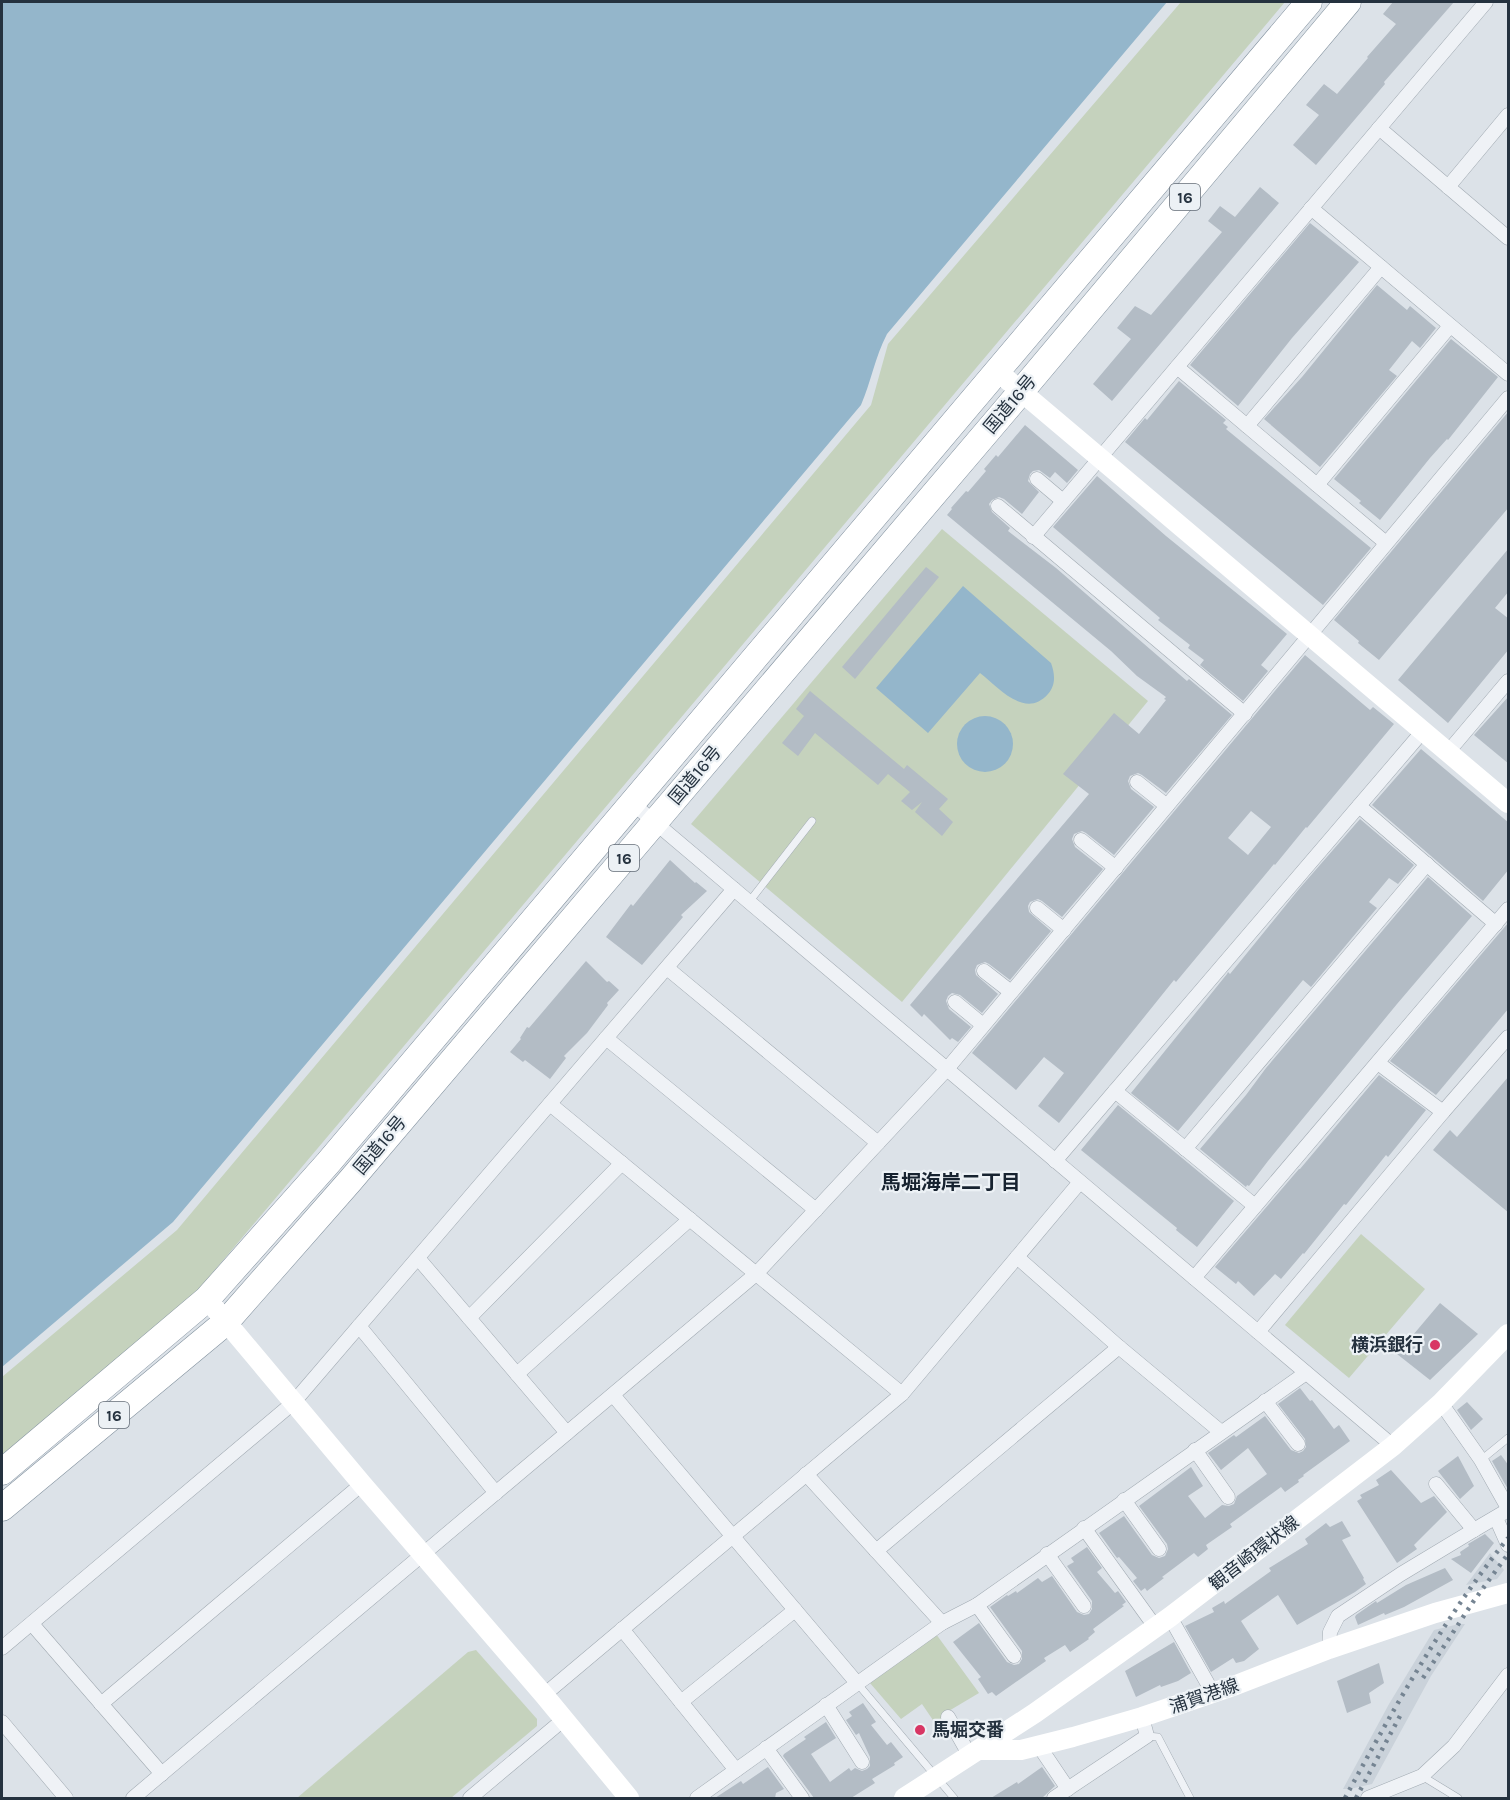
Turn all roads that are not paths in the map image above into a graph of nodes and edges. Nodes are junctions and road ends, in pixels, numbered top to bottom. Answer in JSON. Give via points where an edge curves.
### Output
{"nodes":[{"id":1,"x":1309,"y":2,"type":"edge"},
{"id":2,"x":1348,"y":2,"type":"edge"},
{"id":3,"x":1486,"y":2,"type":"edge"},
{"id":4,"x":1509,"y":115,"type":"edge"},
{"id":5,"x":1379,"y":128,"type":"junction"},
{"id":6,"x":1448,"y":187,"type":"junction"},
{"id":7,"x":1311,"y":208,"type":"junction"},
{"id":8,"x":1509,"y":238,"type":"edge"},
{"id":9,"x":1381,"y":267,"type":"junction"},
{"id":10,"x":1450,"y":326,"type":"junction"},
{"id":11,"x":1177,"y":367,"type":"junction"},
{"id":12,"x":997,"y":371,"type":"junction"},
{"id":13,"x":1509,"y":374,"type":"edge"},
{"id":14,"x":1021,"y":391,"type":"junction"},
{"id":15,"x":1509,"y":398,"type":"edge"},
{"id":16,"x":1247,"y":426,"type":"junction"},
{"id":17,"x":1100,"y":458,"type":"junction"},
{"id":18,"x":1037,"y":479,"type":"dead end"},
{"id":19,"x":1317,"y":485,"type":"junction"},
{"id":20,"x":1063,"y":501,"type":"junction"},
{"id":21,"x":998,"y":506,"type":"dead end"},
{"id":22,"x":1033,"y":537,"type":"junction"},
{"id":23,"x":1386,"y":543,"type":"junction"},
{"id":24,"x":1310,"y":636,"type":"junction"},
{"id":25,"x":1509,"y":681,"type":"edge"},
{"id":26,"x":1245,"y":714,"type":"junction"},
{"id":27,"x":1423,"y":731,"type":"junction"},
{"id":28,"x":1448,"y":752,"type":"junction"},
{"id":29,"x":1137,"y":782,"type":"dead end"},
{"id":30,"x":632,"y":803,"type":"junction"},
{"id":31,"x":1509,"y":803,"type":"edge"},
{"id":32,"x":1167,"y":806,"type":"junction"},
{"id":33,"x":1359,"y":806,"type":"junction"},
{"id":34,"x":812,"y":821,"type":"dead end"},
{"id":35,"x":655,"y":822,"type":"junction"},
{"id":36,"x":1082,"y":840,"type":"dead end"},
{"id":37,"x":1427,"y":864,"type":"junction"},
{"id":38,"x":1116,"y":868,"type":"junction"},
{"id":39,"x":734,"y":890,"type":"junction"},
{"id":40,"x":749,"y":902,"type":"junction"},
{"id":41,"x":1037,"y":908,"type":"dead end"},
{"id":42,"x":1509,"y":909,"type":"edge"},
{"id":43,"x":1496,"y":924,"type":"junction"},
{"id":44,"x":1064,"y":930,"type":"junction"},
{"id":45,"x":667,"y":968,"type":"junction"},
{"id":46,"x":984,"y":971,"type":"dead end"},
{"id":47,"x":1011,"y":992,"type":"junction"},
{"id":48,"x":955,"y":1002,"type":"dead end"},
{"id":49,"x":983,"y":1025,"type":"junction"},
{"id":50,"x":1509,"y":1036,"type":"edge"},
{"id":51,"x":606,"y":1038,"type":"junction"},
{"id":52,"x":1378,"y":1063,"type":"junction"},
{"id":53,"x":947,"y":1069,"type":"junction"},
{"id":54,"x":1115,"y":1091,"type":"junction"},
{"id":55,"x":550,"y":1104,"type":"junction"},
{"id":56,"x":1443,"y":1112,"type":"junction"},
{"id":57,"x":878,"y":1143,"type":"junction"},
{"id":58,"x":1185,"y":1149,"type":"junction"},
{"id":59,"x":1055,"y":1161,"type":"junction"},
{"id":60,"x":622,"y":1163,"type":"junction"},
{"id":61,"x":1080,"y":1182,"type":"junction"},
{"id":62,"x":1256,"y":1206,"type":"junction"},
{"id":63,"x":816,"y":1210,"type":"junction"},
{"id":64,"x":690,"y":1219,"type":"junction"},
{"id":65,"x":1017,"y":1257,"type":"junction"},
{"id":66,"x":418,"y":1258,"type":"junction"},
{"id":67,"x":756,"y":1274,"type":"junction"},
{"id":68,"x":1194,"y":1278,"type":"junction"},
{"id":69,"x":207,"y":1299,"type":"junction"},
{"id":70,"x":470,"y":1318,"type":"junction"},
{"id":71,"x":226,"y":1322,"type":"junction"},
{"id":72,"x":359,"y":1326,"type":"junction"},
{"id":73,"x":1258,"y":1332,"type":"junction"},
{"id":74,"x":1509,"y":1334,"type":"edge"},
{"id":75,"x":1119,"y":1347,"type":"junction"},
{"id":76,"x":1306,"y":1373,"type":"junction"},
{"id":77,"x":517,"y":1374,"type":"junction"},
{"id":78,"x":902,"y":1394,"type":"junction"},
{"id":79,"x":613,"y":1395,"type":"junction"},
{"id":80,"x":1265,"y":1401,"type":"junction"},
{"id":81,"x":293,"y":1403,"type":"junction"},
{"id":82,"x":1441,"y":1403,"type":"junction"},
{"id":83,"x":1221,"y":1432,"type":"junction"},
{"id":84,"x":567,"y":1433,"type":"junction"},
{"id":85,"x":1509,"y":1438,"type":"edge"},
{"id":86,"x":1298,"y":1444,"type":"dead end"},
{"id":87,"x":1393,"y":1446,"type":"junction"},
{"id":88,"x":1194,"y":1450,"type":"junction"},
{"id":89,"x":1481,"y":1460,"type":"junction"},
{"id":90,"x":2,"y":1472,"type":"edge"},
{"id":91,"x":807,"y":1474,"type":"junction"},
{"id":92,"x":362,"y":1484,"type":"junction"},
{"id":93,"x":1436,"y":1484,"type":"dead end"},
{"id":94,"x":496,"y":1493,"type":"junction"},
{"id":95,"x":1228,"y":1497,"type":"dead end"},
{"id":96,"x":1124,"y":1500,"type":"junction"},
{"id":97,"x":2,"y":1508,"type":"edge"},
{"id":98,"x":1509,"y":1509,"type":"edge"},
{"id":99,"x":1496,"y":1518,"type":"junction"},
{"id":100,"x":1084,"y":1528,"type":"junction"},
{"id":101,"x":1474,"y":1530,"type":"junction"},
{"id":102,"x":732,"y":1536,"type":"junction"},
{"id":103,"x":1509,"y":1545,"type":"edge"},
{"id":104,"x":1159,"y":1549,"type":"dead end"},
{"id":105,"x":876,"y":1551,"type":"junction"},
{"id":106,"x":423,"y":1554,"type":"junction"},
{"id":107,"x":1047,"y":1554,"type":"junction"},
{"id":108,"x":1509,"y":1593,"type":"edge"},
{"id":109,"x":977,"y":1605,"type":"junction"},
{"id":110,"x":1084,"y":1606,"type":"dead end"},
{"id":111,"x":795,"y":1610,"type":"junction"},
{"id":112,"x":942,"y":1623,"type":"junction"},
{"id":113,"x":1163,"y":1623,"type":"junction"},
{"id":114,"x":32,"y":1624,"type":"junction"},
{"id":115,"x":622,"y":1629,"type":"junction"},
{"id":116,"x":2,"y":1648,"type":"edge"},
{"id":117,"x":1329,"y":1649,"type":"junction"},
{"id":118,"x":1014,"y":1656,"type":"dead end"},
{"id":119,"x":1509,"y":1675,"type":"edge"},
{"id":120,"x":857,"y":1683,"type":"junction"},
{"id":121,"x":1213,"y":1693,"type":"junction"},
{"id":122,"x":544,"y":1695,"type":"junction"},
{"id":123,"x":681,"y":1702,"type":"junction"},
{"id":124,"x":101,"y":1704,"type":"junction"},
{"id":125,"x":826,"y":1705,"type":"junction"},
{"id":126,"x":948,"y":1717,"type":"dead end"},
{"id":127,"x":563,"y":1720,"type":"junction"},
{"id":128,"x":2,"y":1722,"type":"edge"},
{"id":129,"x":1145,"y":1726,"type":"junction"},
{"id":130,"x":1039,"y":1746,"type":"junction"},
{"id":131,"x":766,"y":1748,"type":"junction"},
{"id":132,"x":975,"y":1753,"type":"junction"},
{"id":133,"x":862,"y":1762,"type":"dead end"},
{"id":134,"x":736,"y":1770,"type":"junction"},
{"id":135,"x":162,"y":1774,"type":"junction"},
{"id":136,"x":1422,"y":1776,"type":"junction"},
{"id":137,"x":937,"y":1777,"type":"junction"},
{"id":138,"x":1068,"y":1789,"type":"junction"},
{"id":139,"x":1383,"y":1795,"type":"edge"},
{"id":140,"x":705,"y":1796,"type":"edge"},
{"id":141,"x":66,"y":1798,"type":"edge"},
{"id":142,"x":133,"y":1798,"type":"edge"},
{"id":143,"x":470,"y":1798,"type":"edge"},
{"id":144,"x":629,"y":1798,"type":"edge"},
{"id":145,"x":802,"y":1798,"type":"edge"},
{"id":146,"x":904,"y":1798,"type":"edge"},
{"id":147,"x":954,"y":1798,"type":"edge"},
{"id":148,"x":1054,"y":1798,"type":"edge"},
{"id":149,"x":1190,"y":1798,"type":"edge"},
{"id":150,"x":1368,"y":1798,"type":"edge"},
{"id":151,"x":1458,"y":1798,"type":"edge"}],
"edges":[{"from":1,"to":12,"type":"highway","name":"国道16号","number":"16"},
{"from":2,"to":14,"type":"highway","name":"国道16号","number":"16"},
{"from":3,"to":5,"type":"street"},
{"from":4,"to":6,"type":"street"},
{"from":5,"to":6,"type":"street"},
{"from":5,"to":7,"type":"street"},
{"from":6,"to":8,"type":"street"},
{"from":7,"to":9,"type":"street"},
{"from":7,"to":11,"type":"street"},
{"from":9,"to":10,"type":"street"},
{"from":9,"to":16,"type":"street"},
{"from":10,"to":13,"type":"street"},
{"from":10,"to":19,"type":"street"},
{"from":11,"to":16,"type":"street"},
{"from":11,"to":17,"type":"street"},
{"from":12,"to":14,"type":"street"},
{"from":12,"to":30,"type":"highway","name":"国道16号","number":"16"},
{"from":14,"to":17,"type":"street"},
{"from":14,"to":35,"type":"highway","name":"国道16号","number":"16"},
{"from":15,"to":23,"type":"street"},
{"from":16,"to":19,"type":"street"},
{"from":17,"to":20,"type":"street"},
{"from":17,"to":24,"type":"street"},
{"from":18,"to":20,"type":"street"},
{"from":19,"to":23,"type":"street"},
{"from":20,"to":22,"type":"street"},
{"from":21,"to":22,"type":"street"},
{"from":22,"to":26,"type":"street"},
{"from":23,"to":24,"type":"street"},
{"from":24,"to":26,"type":"street"},
{"from":24,"to":27,"type":"street"},
{"from":25,"to":28,"type":"street"},
{"from":26,"to":32,"type":"street"},
{"from":27,"to":28,"type":"street"},
{"from":27,"to":33,"type":"street"},
{"from":28,"to":31,"type":"street"},
{"from":29,"to":32,"type":"street"},
{"from":30,"to":35,"type":"street"},
{"from":30,"to":69,"type":"highway","name":"国道16号","number":"16","via":[[328,1163]]},
{"from":32,"to":38,"type":"street"},
{"from":33,"to":37,"type":"street"},
{"from":33,"to":54,"type":"street"},
{"from":34,"to":40,"type":"lane"},
{"from":35,"to":39,"type":"street"},
{"from":35,"to":71,"type":"highway","name":"国道16号","number":"16"},
{"from":36,"to":38,"type":"street"},
{"from":37,"to":43,"type":"street"},
{"from":37,"to":58,"type":"street"},
{"from":38,"to":44,"type":"street"},
{"from":39,"to":40,"type":"street"},
{"from":39,"to":45,"type":"street"},
{"from":40,"to":53,"type":"street"},
{"from":41,"to":44,"type":"street"},
{"from":42,"to":43,"type":"street"},
{"from":43,"to":52,"type":"street"},
{"from":44,"to":47,"type":"street"},
{"from":45,"to":51,"type":"street"},
{"from":45,"to":57,"type":"street"},
{"from":46,"to":47,"type":"street"},
{"from":47,"to":49,"type":"street"},
{"from":48,"to":49,"type":"street"},
{"from":49,"to":53,"type":"street"},
{"from":50,"to":56,"type":"street"},
{"from":51,"to":55,"type":"street"},
{"from":51,"to":63,"type":"street"},
{"from":52,"to":56,"type":"street"},
{"from":52,"to":62,"type":"street"},
{"from":53,"to":57,"type":"street"},
{"from":53,"to":59,"type":"street"},
{"from":54,"to":58,"type":"street"},
{"from":54,"to":59,"type":"street"},
{"from":55,"to":60,"type":"street"},
{"from":55,"to":66,"type":"street"},
{"from":56,"to":73,"type":"street"},
{"from":57,"to":63,"type":"street"},
{"from":58,"to":62,"type":"street"},
{"from":59,"to":61,"type":"street"},
{"from":60,"to":64,"type":"street"},
{"from":60,"to":70,"type":"street"},
{"from":61,"to":65,"type":"street"},
{"from":61,"to":68,"type":"street"},
{"from":62,"to":68,"type":"street"},
{"from":63,"to":67,"type":"street"},
{"from":64,"to":67,"type":"street"},
{"from":64,"to":77,"type":"street"},
{"from":65,"to":75,"type":"street"},
{"from":65,"to":78,"type":"street"},
{"from":66,"to":70,"type":"street"},
{"from":66,"to":72,"type":"street"},
{"from":67,"to":78,"type":"street"},
{"from":67,"to":79,"type":"street"},
{"from":68,"to":73,"type":"street"},
{"from":69,"to":71,"type":"street"},
{"from":69,"to":90,"type":"highway","name":"国道16号","number":"16"},
{"from":70,"to":77,"type":"street"},
{"from":71,"to":81,"type":"street"},
{"from":71,"to":97,"type":"highway","name":"国道16号","number":"16"},
{"from":72,"to":81,"type":"street"},
{"from":72,"to":94,"type":"street"},
{"from":73,"to":76,"type":"street"},
{"from":74,"to":82,"type":"street","name":"観音崎環状線"},
{"from":75,"to":83,"type":"street"},
{"from":75,"to":105,"type":"street"},
{"from":76,"to":80,"type":"street"},
{"from":76,"to":87,"type":"street"},
{"from":77,"to":84,"type":"street"},
{"from":78,"to":91,"type":"street"},
{"from":79,"to":84,"type":"street"},
{"from":79,"to":102,"type":"street"},
{"from":80,"to":83,"type":"street"},
{"from":80,"to":86,"type":"street"},
{"from":81,"to":92,"type":"street"},
{"from":81,"to":114,"type":"street"},
{"from":82,"to":87,"type":"street","name":"観音崎環状線"},
{"from":82,"to":89,"type":"street"},
{"from":83,"to":88,"type":"street"},
{"from":84,"to":94,"type":"street"},
{"from":85,"to":89,"type":"lane"},
{"from":87,"to":113,"type":"street","name":"観音崎環状線"},
{"from":88,"to":95,"type":"street"},
{"from":88,"to":96,"type":"street"},
{"from":89,"to":98,"type":"street"},
{"from":91,"to":102,"type":"street"},
{"from":91,"to":105,"type":"street"},
{"from":92,"to":106,"type":"street"},
{"from":92,"to":124,"type":"street"},
{"from":93,"to":101,"type":"street"},
{"from":94,"to":106,"type":"street"},
{"from":96,"to":100,"type":"street"},
{"from":96,"to":104,"type":"street"},
{"from":98,"to":99,"type":"street"},
{"from":99,"to":101,"type":"street"},
{"from":99,"to":103,"type":"street"},
{"from":100,"to":107,"type":"street"},
{"from":100,"to":113,"type":"street"},
{"from":101,"to":117,"type":"street","via":[[1338,1616],[1330,1632]]},
{"from":102,"to":111,"type":"street"},
{"from":102,"to":115,"type":"street"},
{"from":105,"to":112,"type":"street"},
{"from":106,"to":122,"type":"street"},
{"from":106,"to":135,"type":"street"},
{"from":107,"to":109,"type":"street"},
{"from":107,"to":110,"type":"street"},
{"from":108,"to":117,"type":"street","name":"浦賀港線","via":[[1435,1612]]},
{"from":109,"to":112,"type":"street"},
{"from":109,"to":118,"type":"street"},
{"from":111,"to":120,"type":"street"},
{"from":111,"to":123,"type":"street"},
{"from":112,"to":120,"type":"street"},
{"from":113,"to":121,"type":"street"},
{"from":113,"to":132,"type":"street","name":"観音崎環状線"},
{"from":114,"to":116,"type":"street"},
{"from":114,"to":124,"type":"street"},
{"from":115,"to":122,"type":"street"},
{"from":115,"to":123,"type":"street"},
{"from":117,"to":121,"type":"street","name":"浦賀港線"},
{"from":119,"to":136,"type":"street","via":[[1454,1746]]},
{"from":120,"to":125,"type":"street"},
{"from":120,"to":137,"type":"lane"},
{"from":121,"to":129,"type":"street","name":"浦賀港線"},
{"from":122,"to":127,"type":"street"},
{"from":123,"to":134,"type":"street"},
{"from":124,"to":135,"type":"street"},
{"from":125,"to":131,"type":"street"},
{"from":125,"to":133,"type":"street"},
{"from":126,"to":132,"type":"street"},
{"from":127,"to":143,"type":"street"},
{"from":127,"to":144,"type":"street"},
{"from":128,"to":141,"type":"street"},
{"from":129,"to":130,"type":"street","name":"浦賀港線"},
{"from":129,"to":138,"type":"street"},
{"from":129,"to":149,"type":"lane","via":[[1158,1737]]},
{"from":130,"to":132,"type":"street","name":"浦賀港線"},
{"from":130,"to":138,"type":"street"},
{"from":131,"to":134,"type":"street"},
{"from":131,"to":145,"type":"street"},
{"from":132,"to":137,"type":"street"},
{"from":134,"to":140,"type":"street"},
{"from":135,"to":142,"type":"street"},
{"from":136,"to":139,"type":"street"},
{"from":136,"to":151,"type":"lane"},
{"from":137,"to":146,"type":"street"},
{"from":137,"to":147,"type":"lane"},
{"from":138,"to":148,"type":"street"},
{"from":139,"to":150,"type":"street"}]}
